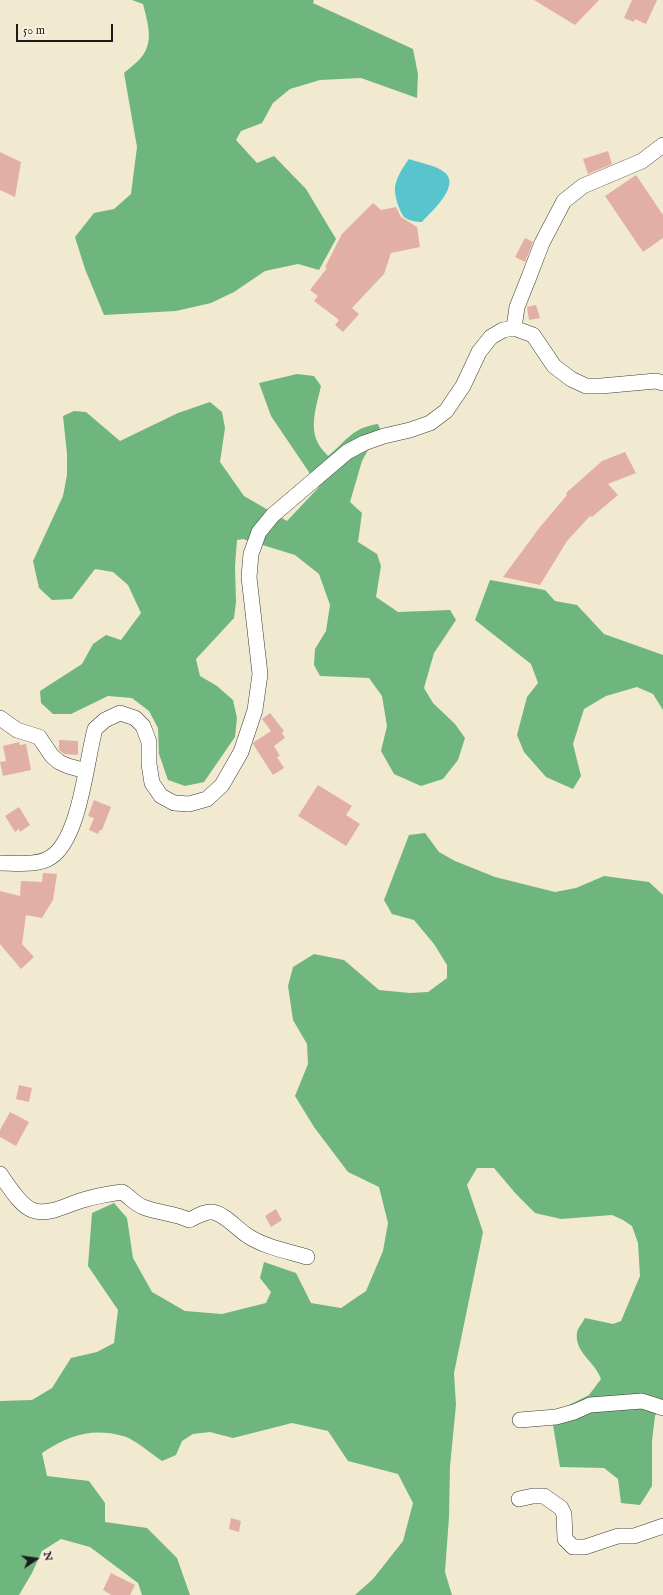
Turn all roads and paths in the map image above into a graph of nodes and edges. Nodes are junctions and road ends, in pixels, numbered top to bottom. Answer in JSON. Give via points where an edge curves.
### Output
{"nodes":[{"id":1,"x":663,"y":145,"type":"edge"},
{"id":2,"x":514,"y":328,"type":"junction"},
{"id":3,"x":663,"y":383,"type":"edge"},
{"id":4,"x":0,"y":718,"type":"edge"},
{"id":5,"x":86,"y":771,"type":"junction"},
{"id":6,"x":0,"y":863,"type":"edge"},
{"id":7,"x":0,"y":1174,"type":"edge"},
{"id":8,"x":307,"y":1257,"type":"dead end"},
{"id":9,"x":663,"y":1408,"type":"edge"},
{"id":10,"x":520,"y":1420,"type":"dead end"},
{"id":11,"x":519,"y":1499,"type":"dead end"},
{"id":12,"x":663,"y":1527,"type":"edge"}],
"edges":[{"from":1,"to":2,"type":"street","via":[[642,161],[583,186],[564,201],[542,243],[517,307]]},
{"from":2,"to":3,"type":"street","via":[[533,335],[554,366],[571,379],[586,386],[656,380]]},
{"from":2,"to":5,"type":"street","via":[[503,330],[491,337],[479,352],[463,386],[446,411],[430,423],[384,436],[347,452],[258,532],[251,554],[249,577],[260,674],[255,710],[241,752],[222,785],[207,799],[189,804],[174,803],[161,796],[152,782],[149,742],[143,726],[135,718],[120,713],[105,720],[95,729]]},
{"from":4,"to":5,"type":"street","via":[[17,730],[39,738],[59,762]]},
{"from":5,"to":6,"type":"street","via":[[78,809],[61,849],[50,858],[32,863]]},
{"from":7,"to":8,"type":"street","via":[[18,1200],[34,1211],[60,1208],[94,1196],[122,1192],[141,1206],[189,1220],[203,1213],[212,1212],[222,1216],[248,1237]]},
{"from":9,"to":10,"type":"street","via":[[642,1401],[590,1405],[556,1417]]},
{"from":11,"to":12,"type":"street","via":[[544,1496],[561,1508],[564,1514],[565,1539],[573,1546],[585,1547],[618,1536],[634,1536]]}]}
